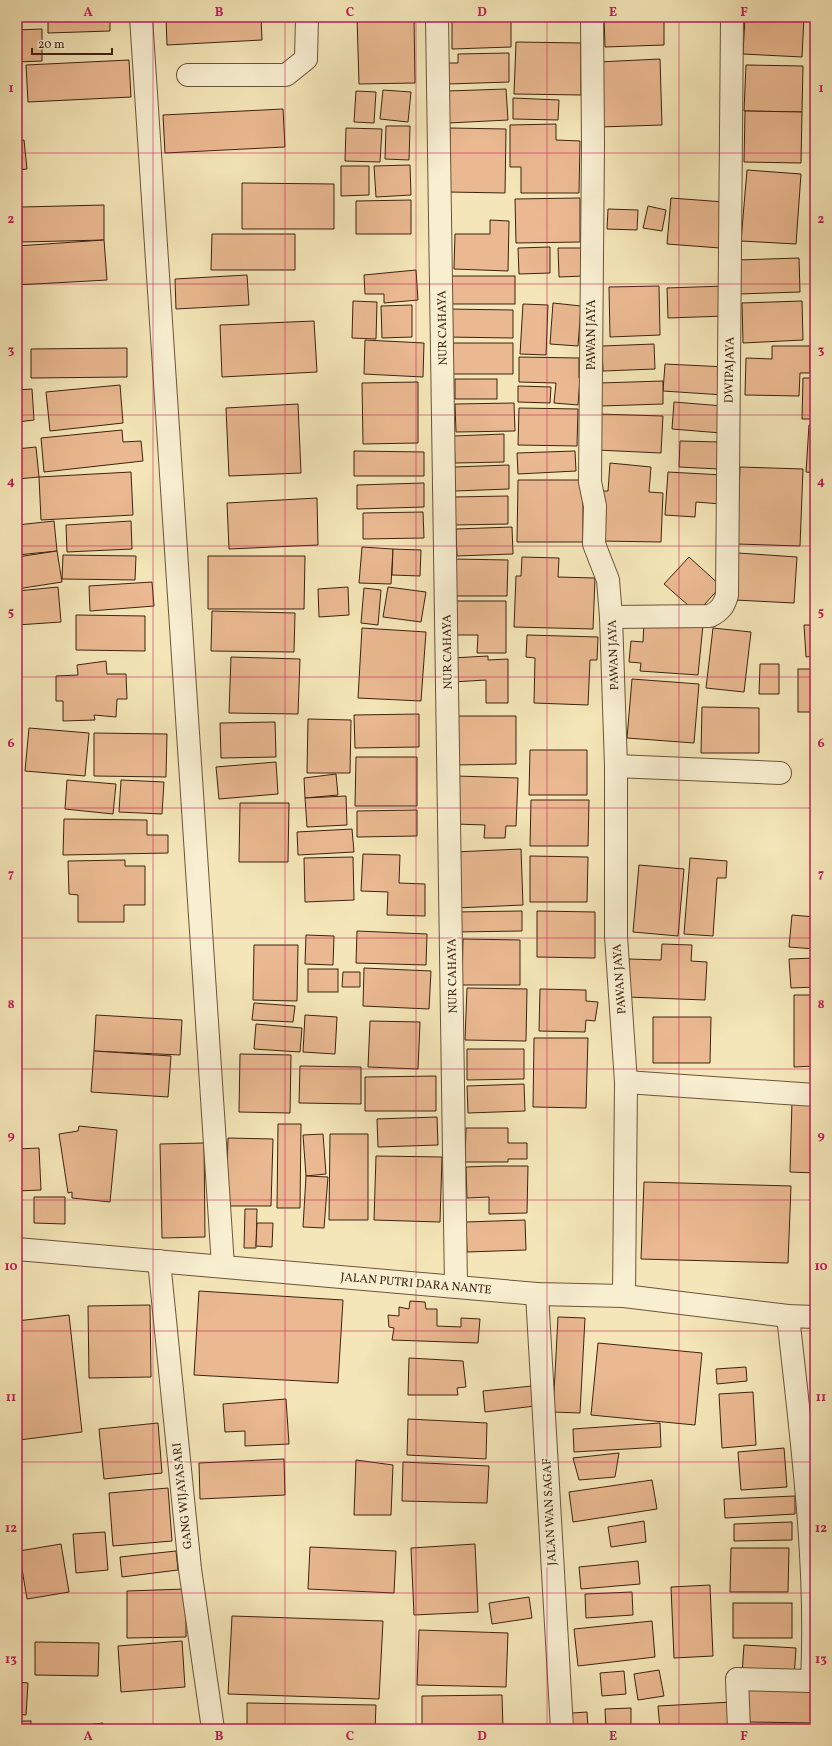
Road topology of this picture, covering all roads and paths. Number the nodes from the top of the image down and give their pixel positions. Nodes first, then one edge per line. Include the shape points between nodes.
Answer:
1 (141, 17) edge
2 (307, 17) edge
3 (437, 17) edge
4 (592, 17) edge
5 (732, 17) edge
6 (188, 76) dead end
7 (611, 617) junction
8 (616, 766) junction
9 (780, 773) dead end
10 (626, 1082) junction
11 (815, 1095) edge
12 (17, 1249) edge
13 (159, 1261) junction
14 (222, 1266) junction
15 (456, 1287) junction
16 (537, 1294) junction
17 (624, 1296) junction
18 (788, 1316) junction
19 (815, 1317) edge
20 (213, 1729) edge
21 (562, 1729) edge
22 (739, 1729) edge

1 - 14 street
2 - 6 street via 306,59 286,75
3 - 15 street, NUR CAHAYA
4 - 7 street, PAWAN JAYA via 590,482 594,506 594,544 608,580
5 - 7 street, DWIPAJAYA via 727,595 719,611 710,616
7 - 8 street, PAWAN JAYA
8 - 9 street
8 - 10 street, PAWAN JAYA via 616,936
10 - 11 street
10 - 17 street, PAWAN JAYA
12 - 13 street, JALAN PUTRI DARA NANTE
13 - 14 street, JALAN PUTRI DARA NANTE
13 - 20 street, GANG WIJAYASARI via 190,1569
14 - 15 street, JALAN PUTRI DARA NANTE
15 - 16 street, JALAN PUTRI DARA NANTE
16 - 17 street, JALAN PUTRI DARA NANTE
16 - 21 street, JALAN WAN SAGAF
17 - 18 street, JALAN PUTRI DARA NANTE
18 - 19 street, JALAN PUTRI DARA NANTE
18 - 22 street via 809,1539 814,1643 812,1681 737,1679

